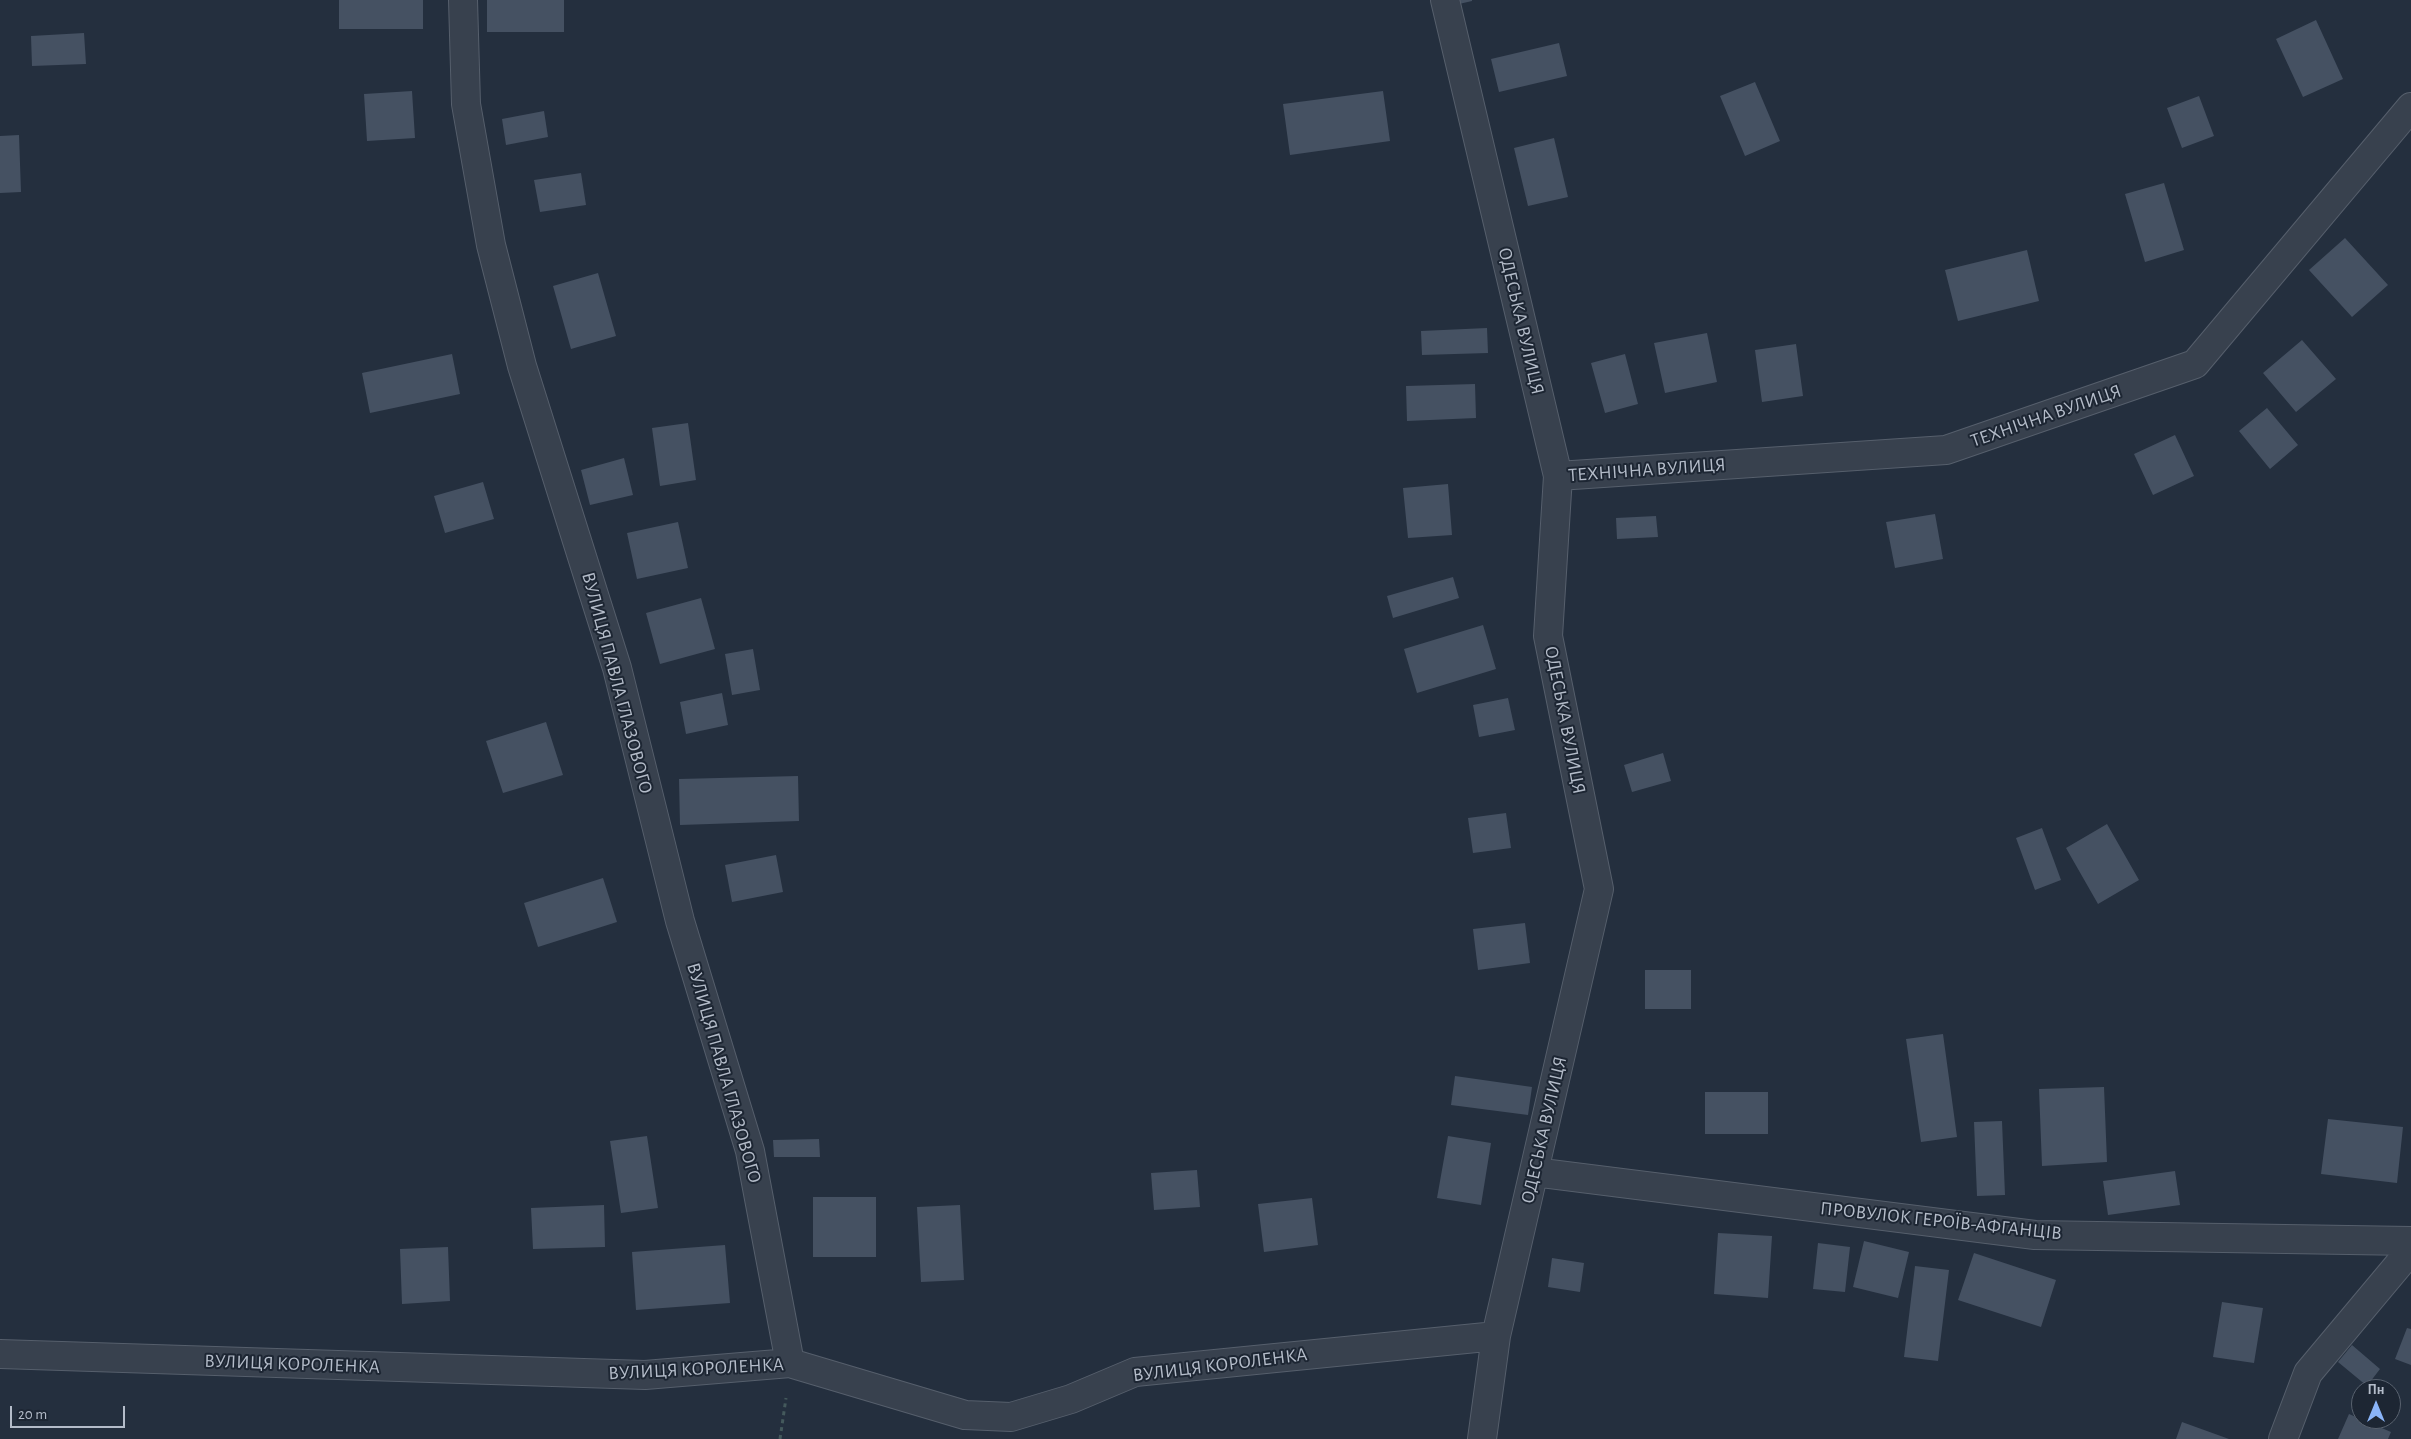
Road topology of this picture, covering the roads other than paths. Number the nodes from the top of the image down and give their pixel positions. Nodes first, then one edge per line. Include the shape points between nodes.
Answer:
1 (463, 0) edge
2 (1445, 0) edge
3 (2411, 107) edge
4 (1558, 476) junction
5 (1534, 1172) junction
6 (2411, 1241) edge
7 (2411, 1250) edge
8 (1496, 1336) junction
9 (0, 1354) edge
10 (790, 1363) junction
11 (1482, 1439) edge
12 (2283, 1439) edge

1 - 10 street, ВУЛИЦЯ ПАВЛА ГЛАЗОВОГО via 466,104 491,245 522,366 617,668 680,921 750,1151
2 - 4 street, ОДЕСЬКА ВУЛИЦЯ
3 - 4 street, ТЕХНІЧНА ВУЛИЦЯ via 2195,364 1946,450
4 - 5 street, ОДЕСЬКА ВУЛИЦЯ via 1548,636 1599,889
5 - 6 street, ПРОВУЛОК ГЕРОЇВ-АФГАНЦІВ via 2034,1235
5 - 8 street, ОДЕСЬКА ВУЛИЦЯ
7 - 12 street via 2308,1373
8 - 10 street, ВУЛИЦЯ КОРОЛЕНКА via 1135,1372 1071,1399 1011,1417 965,1416
8 - 11 street, ОДЕСЬКА ВУЛИЦЯ
9 - 10 street, ВУЛИЦЯ КОРОЛЕНКА via 645,1375

